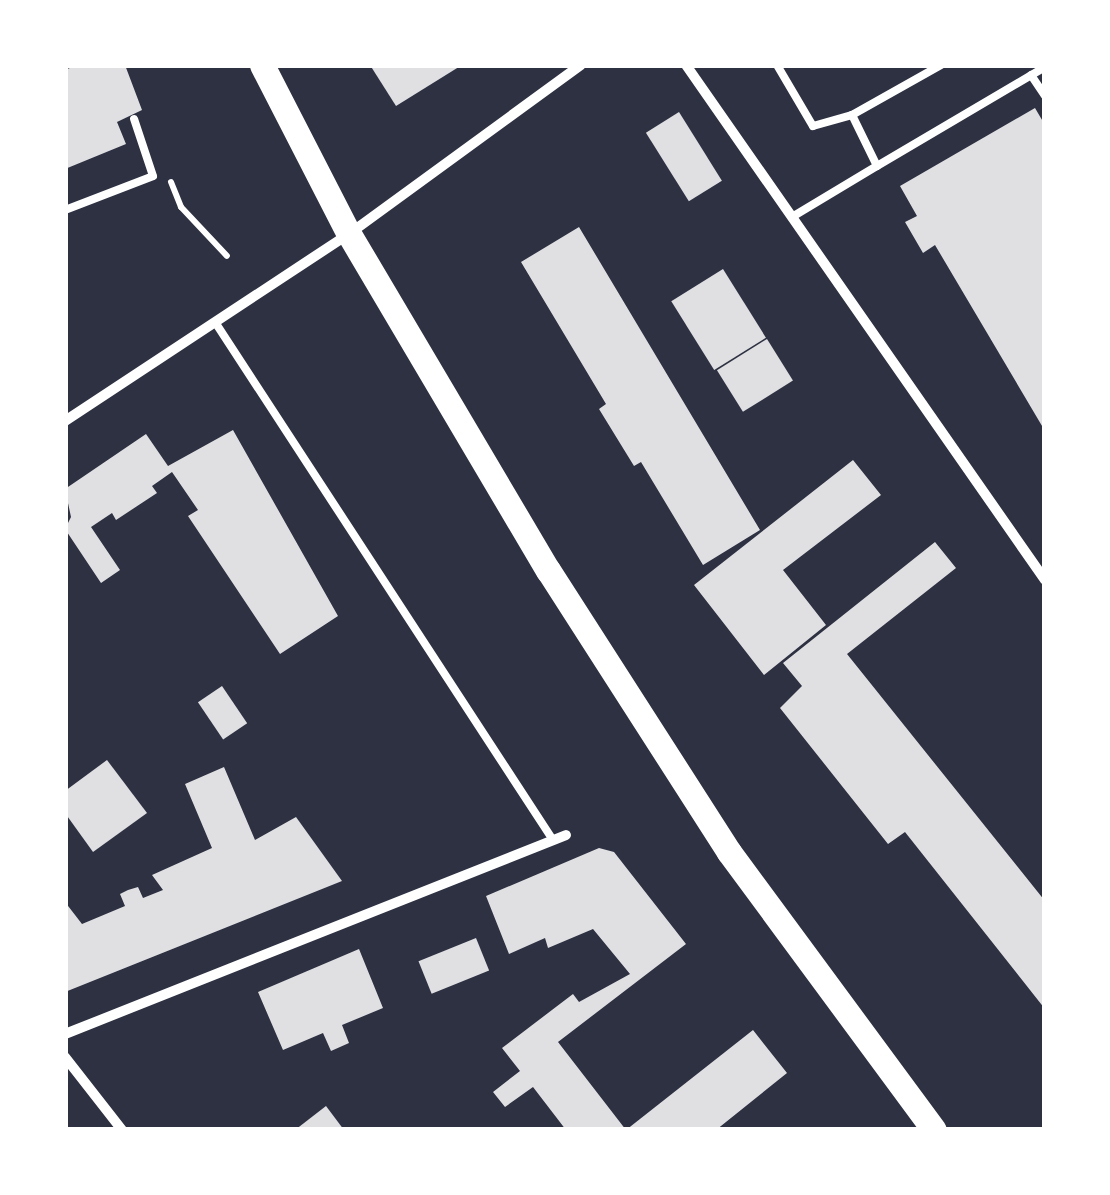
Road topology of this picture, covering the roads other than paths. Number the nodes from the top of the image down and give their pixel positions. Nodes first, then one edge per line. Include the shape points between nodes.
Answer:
1 (262, 65) edge
2 (581, 65) edge
3 (686, 65) edge
4 (790, 65) edge
5 (941, 65) edge
6 (1045, 67) edge
7 (779, 68) edge
8 (1031, 75) junction
9 (1045, 96) edge
10 (852, 115) junction
11 (134, 119) dead end
12 (877, 166) junction
13 (65, 210) edge
14 (792, 217) junction
15 (349, 234) junction
16 (215, 322) junction
17 (67, 414) edge
18 (1045, 580) edge
19 (566, 834) dead end
20 (552, 840) junction
21 (65, 1034) edge
22 (65, 1057) edge
23 (122, 1130) edge
24 (934, 1130) edge

1 - 15 main road
2 - 15 street
3 - 14 street
4 - 7 lane
5 - 10 lane
6 - 8 lane
7 - 10 lane via 813,126
8 - 9 lane
8 - 12 lane
10 - 12 lane
11 - 13 lane via 153,176
12 - 14 lane
14 - 18 street
15 - 16 street
15 - 24 main road via 548,570 728,852
16 - 17 street
16 - 20 lane
19 - 20 street
20 - 21 street
22 - 23 street

